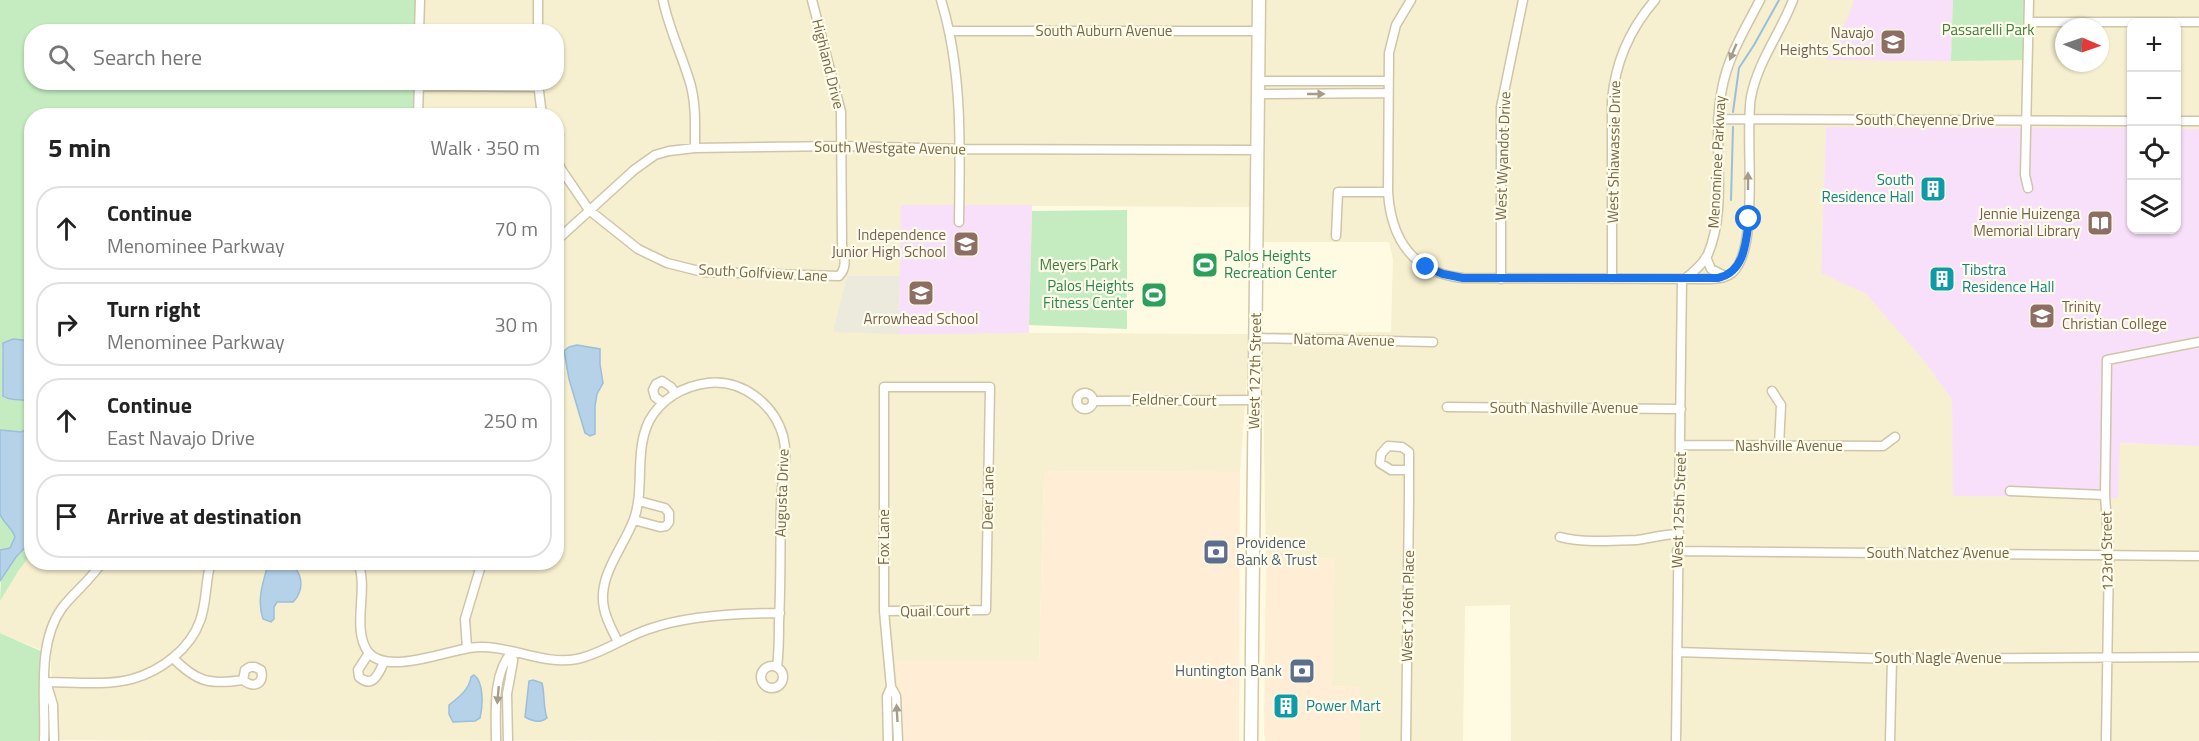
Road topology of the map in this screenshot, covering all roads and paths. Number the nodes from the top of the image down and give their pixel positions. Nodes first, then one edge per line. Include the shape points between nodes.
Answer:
1 (420, 0) edge
2 (538, 0) edge
3 (663, 0) edge
4 (812, 0) edge
5 (941, 0) edge
6 (1259, 0) edge
7 (1523, 0) edge
8 (1655, 0) edge
9 (1760, 0) edge
10 (1793, 0) edge
11 (2029, 0) edge
12 (1408, 1) edge
13 (2029, 21) junction
14 (2199, 22) edge
15 (419, 24) edge
16 (538, 24) edge
17 (949, 31) junction
18 (1258, 31) junction
19 (1388, 81) junction
20 (1258, 87) junction
21 (419, 90) edge
22 (539, 90) edge
23 (1388, 93) junction
24 (418, 108) edge
25 (541, 108) edge
26 (1718, 119) junction
27 (1748, 120) junction
28 (2027, 120) junction
29 (2127, 121) edge
30 (2181, 121) edge
31 (2199, 122) edge
32 (842, 146) junction
33 (695, 148) junction
34 (960, 149) junction
35 (1257, 150) junction
36 (564, 173) edge
37 (2028, 188) dead end
38 (1388, 192) junction
39 (589, 210) junction
40 (959, 222) dead end
41 (564, 233) edge
42 (1336, 236) dead end
43 (1706, 257) junction
44 (844, 272) joint
45 (1726, 276) junction
46 (1684, 278) junction
47 (1501, 279) junction
48 (1612, 279) junction
49 (1255, 338) junction
50 (1433, 342) dead end
51 (2199, 342) edge
52 (990, 387) joint
53 (1772, 391) dead end
54 (675, 393) junction
55 (1254, 400) junction
56 (1093, 401) dead end
57 (663, 404) junction
58 (1448, 407) dead end
59 (1681, 409) junction
60 (1895, 437) dead end
61 (1681, 445) junction
62 (1779, 446) junction
63 (1409, 470) dead end
64 (2010, 491) dead end
65 (2105, 495) junction
66 (639, 501) junction
67 (634, 520) junction
68 (1679, 534) junction
69 (1560, 537) dead end
70 (1677, 550) junction
71 (2109, 554) junction
72 (2199, 556) edge
73 (96, 570) edge
74 (209, 570) edge
75 (360, 570) edge
76 (480, 570) edge
77 (986, 610) joint
78 (884, 612) junction
79 (780, 613) junction
80 (618, 642) junction
81 (467, 648) junction
82 (512, 652) junction
83 (1677, 652) junction
84 (369, 653) junction
85 (2108, 657) junction
86 (2199, 657) edge
87 (173, 658) junction
88 (1892, 659) junction
89 (384, 662) junction
90 (777, 667) dead end
91 (243, 680) dead end
92 (45, 682) junction
93 (891, 687) junction
94 (44, 741) edge
95 (54, 741) edge
96 (496, 741) edge
97 (508, 741) edge
98 (888, 741) edge
99 (898, 741) edge
100 (1251, 741) edge
101 (1406, 741) edge
102 (1676, 741) edge
103 (1890, 741) edge
104 (2106, 741) edge

1 - 15 street
2 - 16 street
3 - 33 street via 691,86
4 - 32 street, Highland Drive via 841,112
5 - 17 street
6 - 18 main road, West 127th Street
7 - 47 street, West Wyandot Drive via 1502,107
8 - 48 street, West Shiawassie Drive via 1622,51 1614,81
9 -> 26 street, Menominee Parkway via 1729,62
10 - 27 street, Menominee Parkway via 1755,78
11 - 13 street
12 - 19 street via 1393,35
13 - 14 street
13 - 28 street
17 - 18 street, South Auburn Avenue
17 - 34 street via 959,100
18 - 20 main road, West 127th Street
19 - 20 street
19 - 23 street
20 -> 23 street
20 - 35 main road, West 127th Street
21 - 24 street
22 - 25 street
23 - 38 street
26 - 27 street, South Cheyenne Drive
26 - 43 street, Menominee Parkway via 1717,223
27 - 28 street, South Cheyenne Drive
45 -> 27 street, Menominee Parkway via 1733,272 1746,246
28 - 29 street, South Cheyenne Drive
28 - 37 street
30 - 31 street
32 - 33 street, South Westgate Avenue
32 - 34 street, South Westgate Avenue
32 - 44 street, Highland Drive
33 - 39 street, South Westgate Avenue via 655,155
34 - 35 street, South Westgate Avenue
34 - 40 street
35 - 49 main road, West 127th Street
36 - 39 street, South Golfview Lane
38 - 42 street via 1338,192
38 - 47 street via 1394,229 1420,264 1454,277
39 - 41 street, South Westgate Avenue
39 - 44 street, South Golfview Lane via 638,249 667,263 703,272 839,276
43 - 45 street via 1711,269
43 - 46 street, Menominee Parkway
45 - 46 street
46 - 48 street
46 - 59 street, West 125th Street
47 - 48 street
49 - 50 street, Natoma Avenue
49 - 55 main road, West 127th Street
51 - 65 street, 123rd Street via 2108,360
52 - 77 street, Deer Lane
52 - 78 street, Fox Lane via 884,387
53 - 62 street via 1781,405
54 - 57 street, Augusta Drive
54 - 57 street via 667,383 656,384 655,397
54 - 79 street, Augusta Drive via 709,383 735,386 764,404 779,424 786,457 781,502
55 - 56 street, Feldner Court
55 - 100 main road, West 127th Street
57 - 66 street, Augusta Drive via 644,433
58 - 59 street, South Nashville Avenue
59 - 61 street, West 125th Street
60 - 62 street, Nashville Avenue via 1883,446
61 - 62 street, Nashville Avenue
61 - 68 street, West 125th Street
63 - 101 street, West 126th Place
64 - 65 street
65 - 71 street, 123rd Street
66 - 67 street, Augusta Drive
66 - 67 street via 665,508 669,522 660,527
67 - 80 street, Augusta Drive via 603,593 603,606
68 - 69 street via 1637,540
68 - 70 street, West 125th Street
70 - 71 street, South Natchez Avenue
70 - 83 street, West 125th Street
71 - 72 street, South Natchez Avenue
71 - 85 street, 123rd Street
73 - 92 street via 62,609 51,631
74 - 87 street via 199,624
75 - 84 street via 363,583 360,630
76 - 81 street via 465,620
77 - 78 street, Quail Court
78 - 93 street, Fox Lane
79 - 80 street via 720,615 652,627
79 - 90 street, Augusta Drive
80 - 82 street via 568,660
81 - 82 street
81 - 89 street
82 -> 96 street via 504,660 500,677
82 - 97 street via 507,693
83 - 88 street, South Nagle Avenue
83 - 102 street, West 125th Street
84 - 89 street
84 - 89 street via 358,670 364,681 371,682 377,677
85 - 86 street, South Nagle Avenue
85 - 88 street, South Nagle Avenue
85 - 104 street, 123rd Street
87 - 91 street via 193,677 204,681
87 - 92 street via 132,679
88 - 103 street
92 - 94 street
92 - 95 street via 53,705
93 - 98 street, Fox Lane via 887,696
99 -> 93 street, Fox Lane via 896,696

